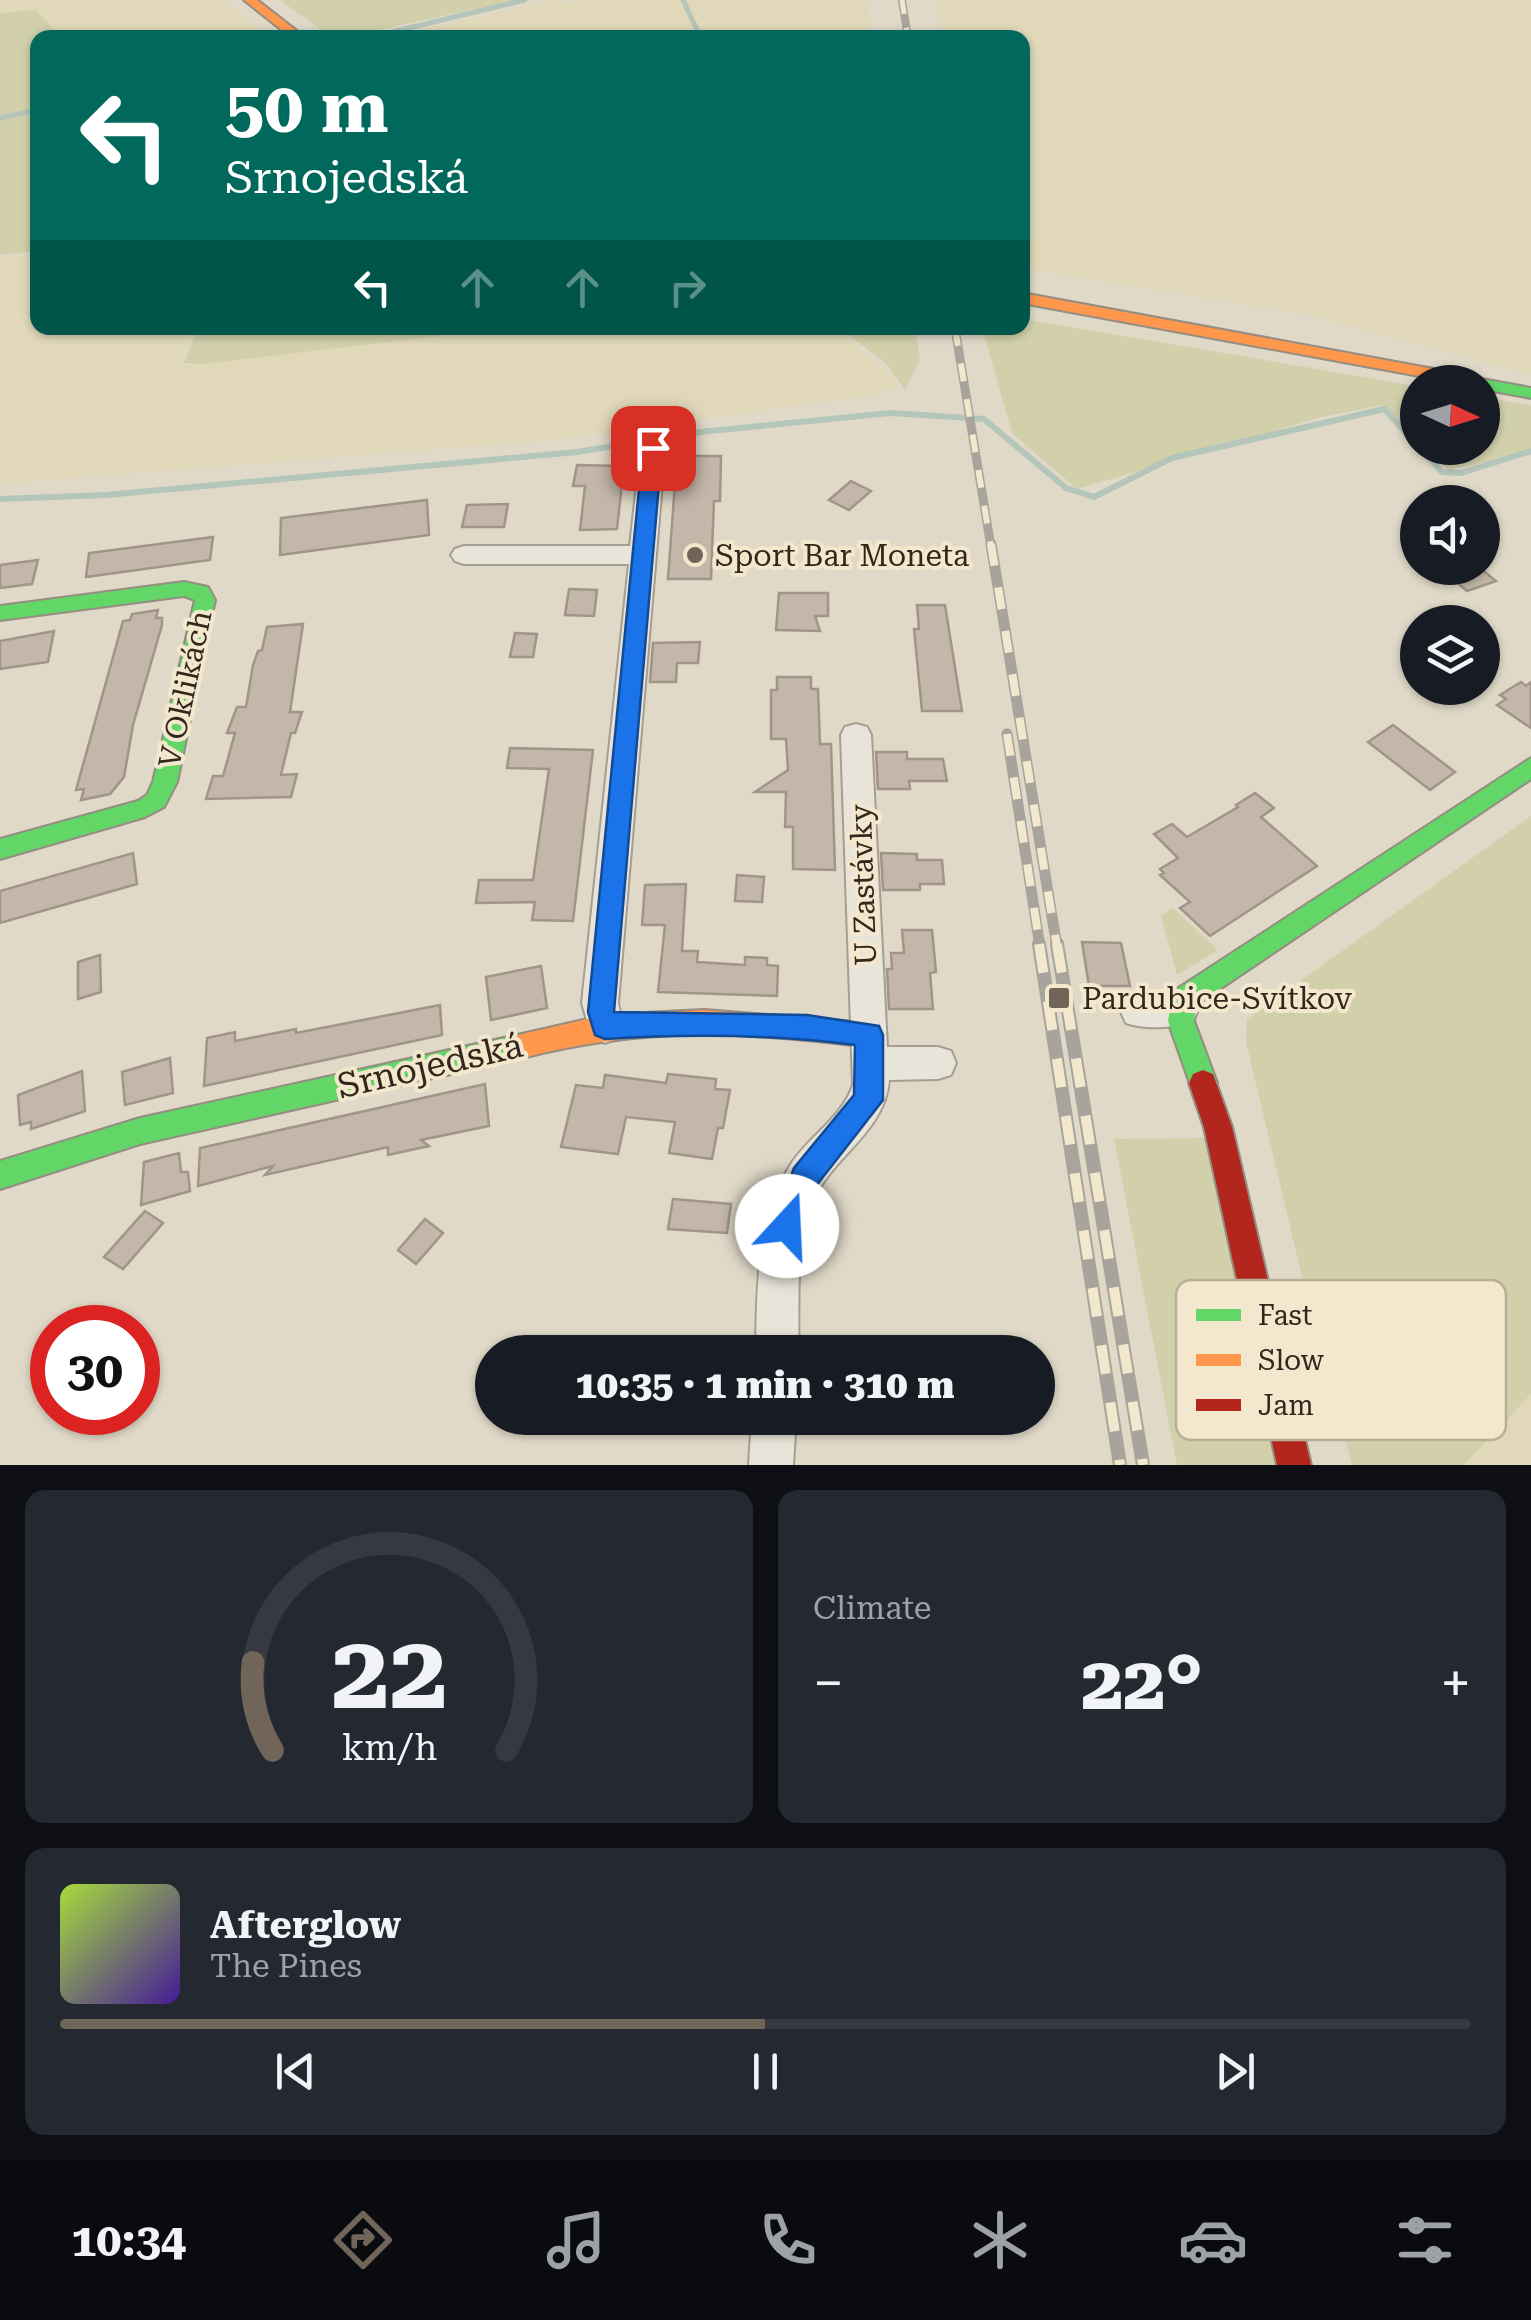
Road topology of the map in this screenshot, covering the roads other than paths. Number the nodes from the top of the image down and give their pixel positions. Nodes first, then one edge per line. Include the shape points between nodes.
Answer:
1 (250, 0) edge
2 (289, 30) edge
3 (1030, 299) edge
4 (1400, 368) edge
5 (1500, 387) edge
6 (1531, 392) edge
7 (653, 448) dead end
8 (644, 554) junction
9 (464, 555) dead end
10 (0, 613) edge
11 (856, 736) dead end
12 (1531, 767) edge
13 (0, 849) edge
14 (1180, 1010) junction
15 (1139, 1012) dead end
16 (605, 1027) junction
17 (870, 1050) junction
18 (938, 1063) dead end
19 (0, 1175) edge
20 (1253, 1280) edge
21 (779, 1335) edge
22 (773, 1435) edge
23 (1288, 1440) edge
24 (771, 1465) edge
25 (1294, 1465) edge

1 - 2 street
3 - 4 street
5 - 6 street
7 - 8 street
8 - 9 street
8 - 16 street via 600,1004
10 - 13 street, V Oklikách via 184,589 201,592 205,605 156,801
11 - 17 street, U Zastávky
12 - 14 street via 1192,991
14 - 15 street
14 - 20 street via 1218,1126
16 - 17 street, Srnojedská via 807,1027
16 - 19 street, Srnojedská via 140,1131
17 - 18 street
17 - 21 street, U Zastávky via 868,1100 804,1178 794,1201 782,1260
22 - 24 street
23 - 25 street

